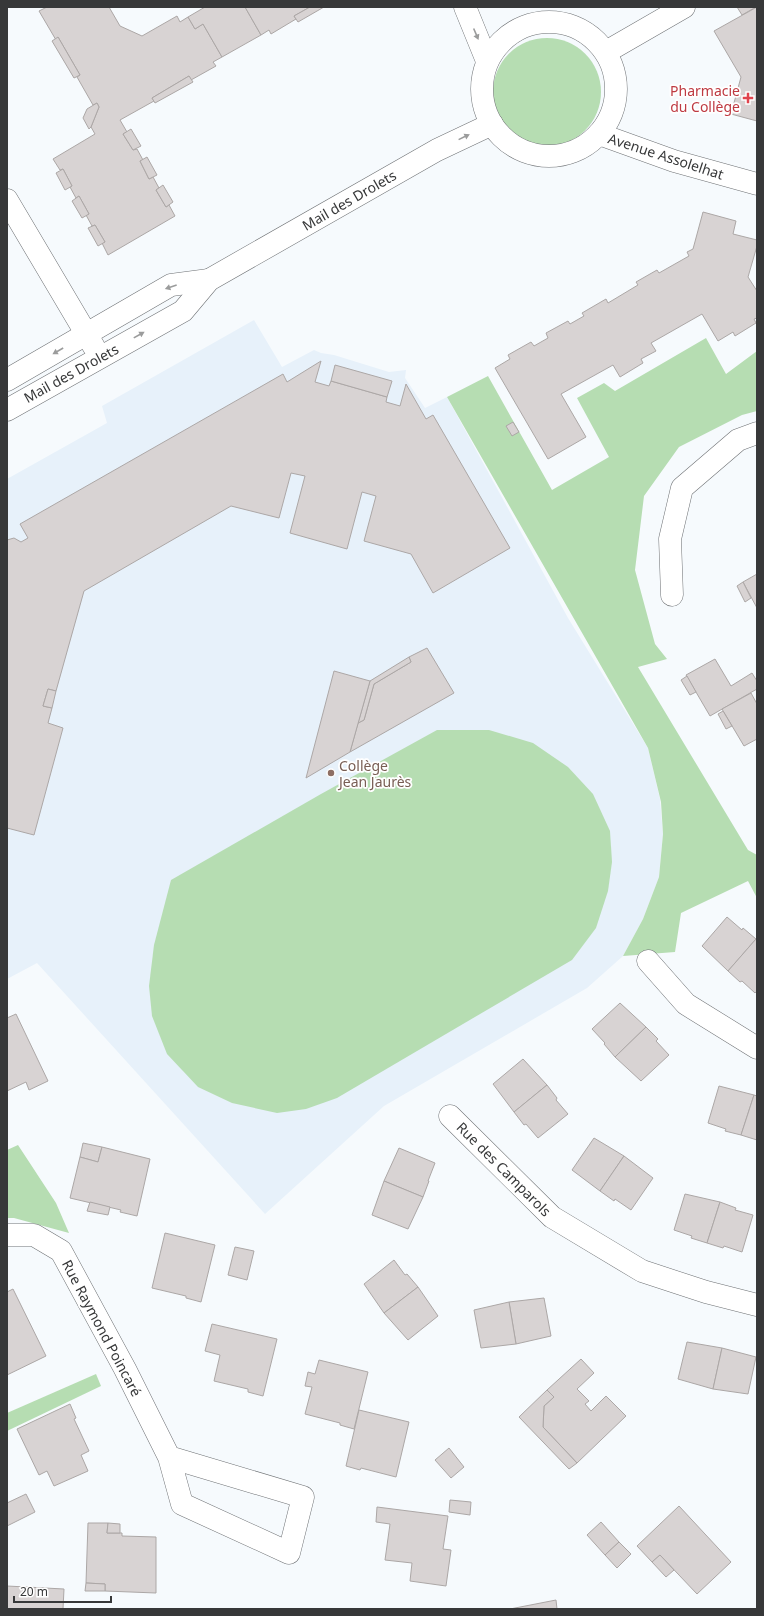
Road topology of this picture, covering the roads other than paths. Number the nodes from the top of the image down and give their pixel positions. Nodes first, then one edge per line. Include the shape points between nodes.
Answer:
1 (465, 7) edge
2 (684, 7) edge
3 (534, 14) edge
4 (606, 52) junction
5 (487, 61) junction
6 (492, 124) junction
7 (599, 134) junction
8 (757, 184) edge
9 (7, 200) edge
10 (209, 280) junction
11 (86, 335) junction
12 (100, 356) junction
13 (7, 380) edge
14 (7, 410) edge
15 (757, 433) edge
16 (672, 595) dead end
17 (648, 961) dead end
18 (757, 1048) edge
19 (450, 1116) dead end
20 (7, 1235) edge
21 (757, 1305) edge
22 (170, 1457) junction

1 -> 5 street
2 - 4 street
3 - 4 street via 570,24 589,34
3 - 5 street via 508,34
4 - 7 street via 616,84 616,97 609,119
5 - 6 street via 481,83 484,110
6 - 7 street via 506,141 526,152 548,156 580,148
10 -> 6 street, Mail des Drolets via 437,150
7 - 8 street, Avenue Assolelhat via 674,162
9 - 11 street
10 -> 11 street, Mail des Drolets via 171,285
12 -> 10 street, Mail des Drolets via 183,311
11 - 12 street
11 -> 13 street, Mail des Drolets
12 - 14 street, Mail des Drolets
15 - 16 street via 738,440 682,488 670,539
17 - 18 street via 686,1004
19 - 21 street, Rue des Camparols via 552,1217 642,1271
20 - 22 street, Rue Raymond Poincaré via 34,1235 61,1251
22 - 22 street, Rue Raymond Poincaré via 182,1504 289,1553 304,1497

